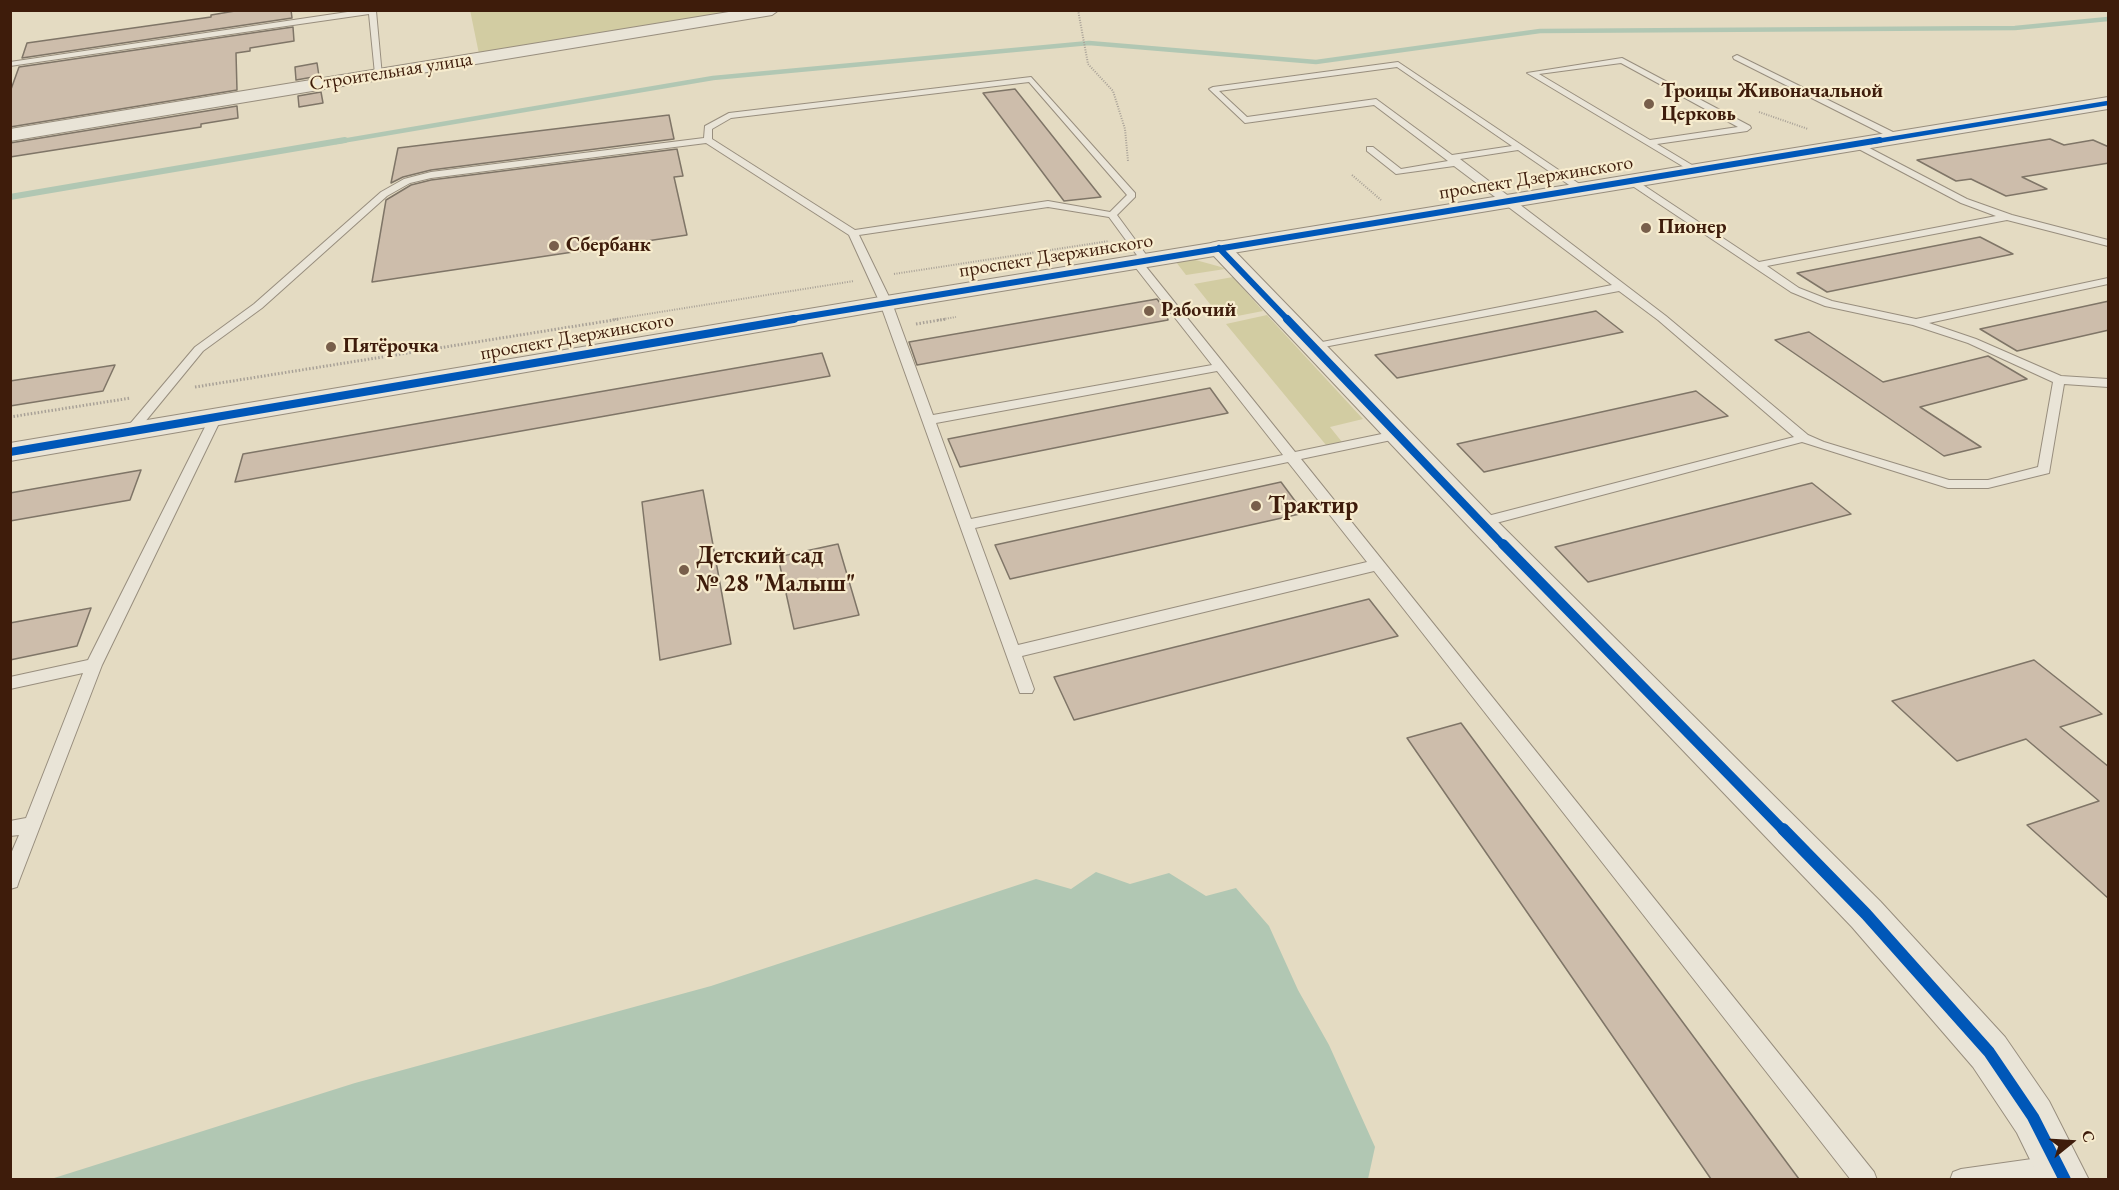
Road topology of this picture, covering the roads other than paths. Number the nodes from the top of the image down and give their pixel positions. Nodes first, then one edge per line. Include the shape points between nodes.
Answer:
1 (772, 10) edge
2 (1737, 57) dead end
3 (10, 64) edge
4 (379, 74) junction
5 (2109, 103) edge
6 (10, 135) edge
7 (1896, 137) junction
8 (708, 140) junction
9 (1649, 143) junction
10 (1856, 144) junction
11 (1520, 147) junction
12 (1370, 149) dead end
13 (1455, 160) junction
14 (1694, 170) junction
15 (1631, 181) junction
16 (1581, 189) junction
17 (1509, 200) junction
18 (1112, 215) junction
19 (2008, 217) junction
20 (853, 233) junction
21 (2109, 243) edge
22 (1219, 248) junction
23 (1140, 261) junction
24 (1758, 265) junction
25 (2109, 281) edge
26 (1621, 287) junction
27 (886, 303) junction
28 (1916, 322) junction
29 (1312, 348) junction
30 (1220, 367) junction
31 (2059, 380) junction
32 (2109, 383) edge
33 (216, 417) junction
34 (929, 420) junction
35 (130, 431) junction
36 (1396, 435) junction
37 (1803, 438) junction
38 (10, 452) edge
39 (1291, 457) junction
40 (1481, 522) junction
41 (966, 525) junction
42 (1377, 565) junction
43 (1012, 652) junction
44 (94, 665) junction
45 (10, 683) edge
46 (1026, 689) dead end
47 (32, 824) junction
48 (10, 829) edge
49 (11, 879) edge
50 (2062, 1173) edge
51 (1866, 1179) edge
52 (1961, 1179) edge

1 - 4 street, Строительная улица
2 - 7 lane
3 - 4 lane via 372,11
4 - 6 street, Строительная улица
5 - 7 street, проспект Дзержинского
7 - 10 street, проспект Дзержинского
8 - 18 lane via 708,128 729,116 1031,79 1131,195
8 - 20 lane
8 - 35 lane via 407,181 384,194 258,306 199,349
9 - 9 lane via 1747,128 1622,60 1531,73
9 - 14 lane
10 - 14 street, проспект Дзержинского
10 - 19 lane via 1964,201
11 - 13 lane
11 - 13 lane via 1398,64 1213,89 1245,120 1376,102
11 - 16 lane
12 - 13 lane via 1399,172
13 - 17 lane
14 - 15 street, проспект Дзержинского
15 - 16 street, проспект Дзержинского
15 - 24 lane
16 - 17 street, проспект Дзержинского
17 - 22 street, проспект Дзержинского
17 - 26 lane
18 - 20 lane via 1048,204
18 - 23 lane
19 - 21 lane
19 - 24 lane
20 - 27 lane
22 - 23 street, проспект Дзержинского
22 - 29 street
23 - 27 street, проспект Дзержинского
23 - 30 lane
24 - 28 lane via 1795,290 1829,304
25 - 28 lane
26 - 29 lane
26 - 37 lane
27 - 33 street, проспект Дзержинского
27 - 34 lane
28 - 31 lane via 1972,341
29 - 36 street
30 - 34 lane
30 - 39 lane
31 - 32 lane
31 - 37 lane via 2044,470 1988,484 1948,484
33 - 35 street, проспект Дзержинского
33 - 44 lane
34 - 41 lane
35 - 38 street, проспект Дзержинского
36 - 39 lane
36 - 40 street
37 - 40 lane
39 - 41 lane
39 - 42 lane
40 - 50 street via 1866,914 1989,1052 2033,1117
41 - 43 lane
42 - 43 lane
42 - 51 lane
43 - 46 lane
44 - 45 lane
44 - 47 lane
47 - 48 lane
47 - 49 lane
50 - 52 lane

